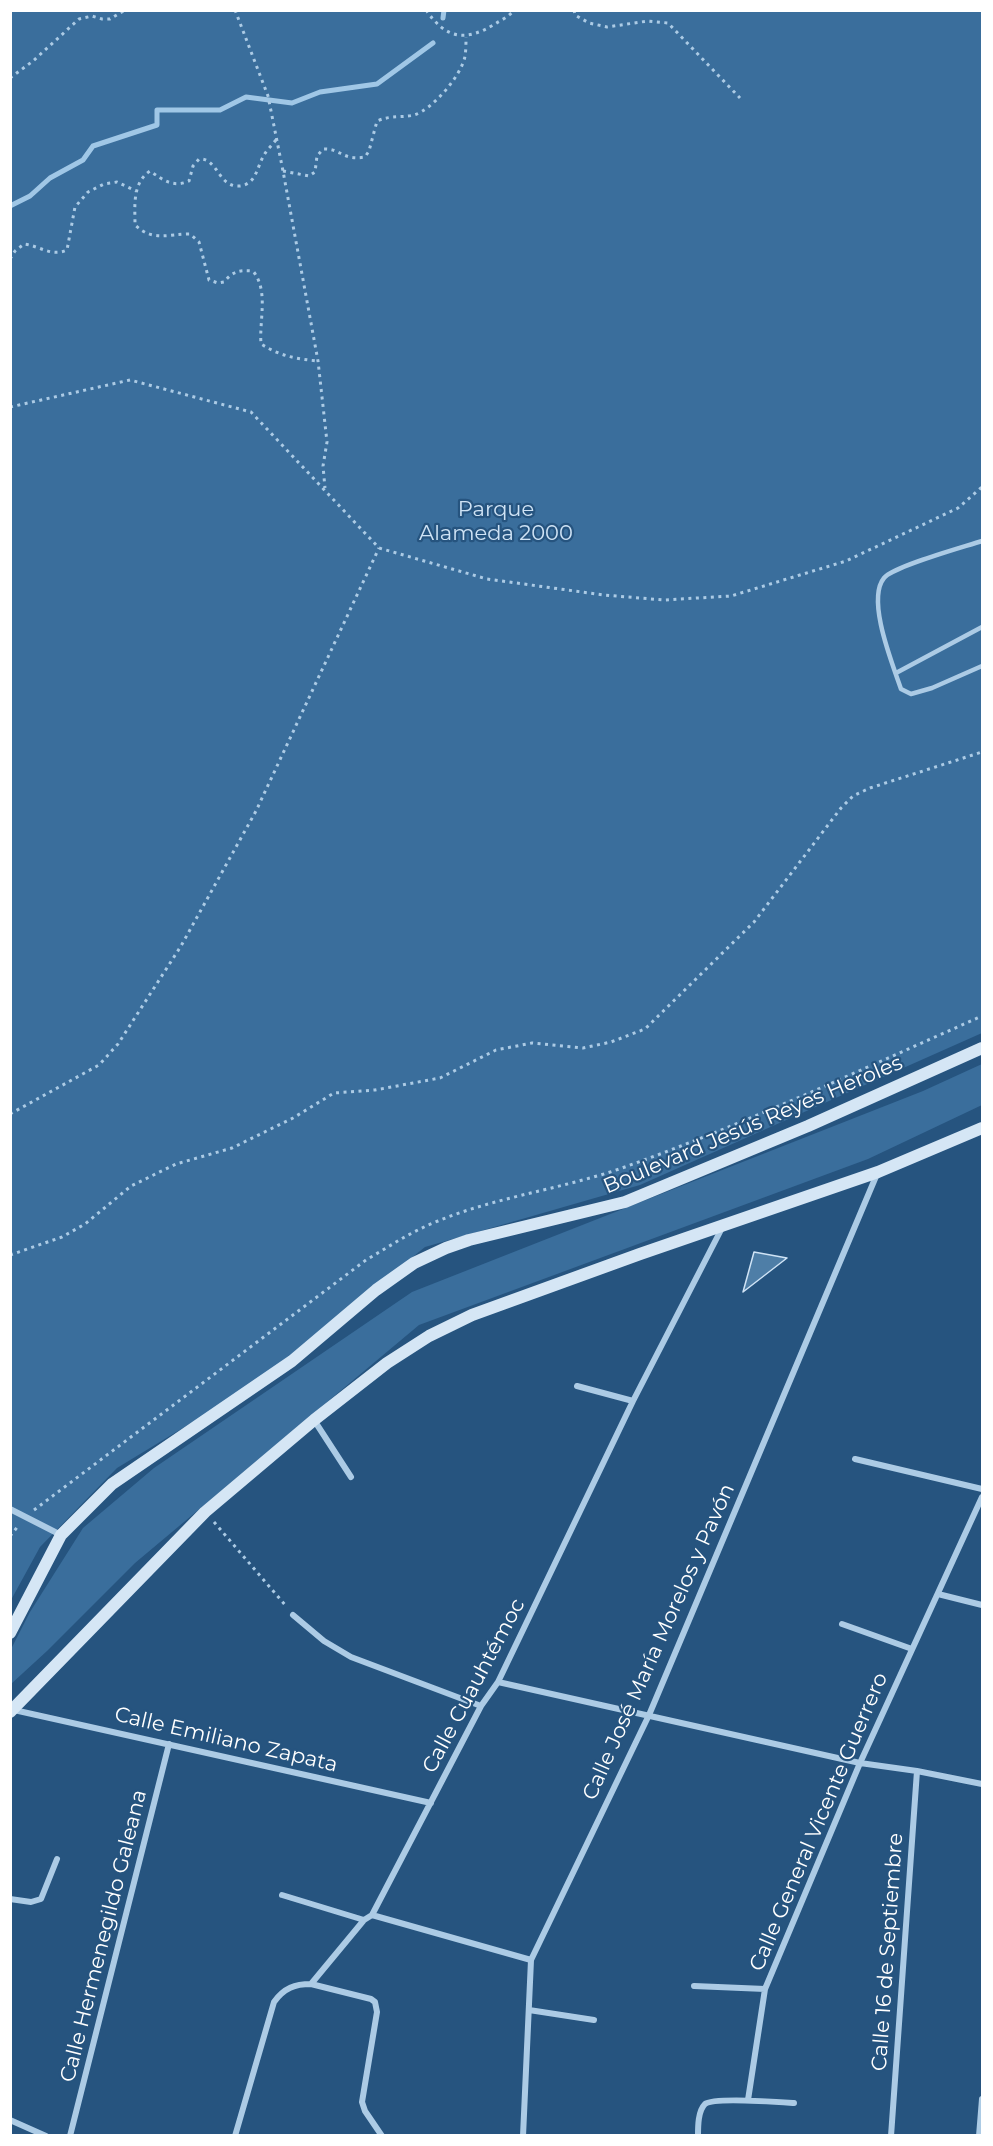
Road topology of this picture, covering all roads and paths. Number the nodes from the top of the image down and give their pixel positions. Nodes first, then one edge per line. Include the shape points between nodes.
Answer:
1 (125, 10) edge
2 (139, 10) edge
3 (154, 10) edge
4 (235, 10) edge
5 (426, 10) edge
6 (514, 10) edge
7 (574, 10) edge
8 (466, 37) junction
9 (10, 78) edge
10 (740, 98) dead end
11 (276, 140) junction
12 (283, 171) junction
13 (136, 190) junction
14 (10, 259) edge
15 (318, 361) junction
16 (10, 407) edge
17 (982, 487) edge
18 (325, 490) junction
19 (982, 541) edge
20 (380, 548) junction
21 (982, 627) edge
22 (982, 666) edge
23 (896, 673) junction
24 (982, 752) edge
25 (982, 1016) edge
26 (982, 1048) edge
27 (10, 1114) edge
28 (982, 1128) edge
29 (878, 1172) junction
30 (724, 1224) junction
31 (10, 1255) edge
32 (577, 1386) dead end
33 (633, 1401) junction
34 (314, 1420) junction
35 (855, 1458) dead end
36 (351, 1477) dead end
37 (982, 1489) edge
38 (982, 1497) edge
39 (10, 1509) edge
40 (206, 1512) junction
41 (27, 1516) junction
42 (61, 1535) junction
43 (10, 1536) edge
44 (938, 1594) junction
45 (982, 1605) edge
46 (292, 1615) joint
47 (842, 1624) dead end
48 (10, 1633) edge
49 (912, 1649) junction
50 (498, 1682) junction
51 (481, 1706) junction
52 (12, 1711) edge
53 (649, 1715) junction
54 (169, 1744) junction
55 (860, 1762) junction
56 (917, 1771) junction
57 (982, 1784) edge
58 (431, 1803) junction
59 (57, 1859) dead end
60 (282, 1895) dead end
61 (10, 1899) edge
62 (372, 1915) junction
63 (364, 1920) junction
64 (531, 1960) junction
65 (311, 1984) junction
66 (694, 1986) dead end
67 (765, 1989) junction
68 (529, 2010) junction
69 (594, 2020) dead end
70 (982, 2099) edge
71 (748, 2100) junction
72 (794, 2103) dead end
73 (10, 2120) edge
74 (42, 2135) edge
75 (46, 2136) edge
76 (70, 2136) edge
77 (235, 2136) edge
78 (382, 2136) edge
79 (523, 2136) edge
80 (698, 2136) edge
81 (891, 2136) edge
82 (979, 2136) edge

1 - 9 path via 110,19 79,19
2 - 3 path
4 - 11 path via 268,96
5 - 8 path via 448,33
6 - 8 path
7 - 10 path via 575,15 589,23 607,27 648,21 668,23
8 - 12 path via 465,57 456,78 414,115 388,116 376,121 365,157 355,159 332,148 323,149 315,172 309,176
11 - 12 path
11 - 13 path via 263,155 254,178 244,186 226,183 205,158 193,166 189,182 171,184 150,171
12 - 15 path
13 - 14 path via 117,182 88,192 75,207 67,250 60,254 24,244
13 - 15 path via 135,225 145,234 155,236 190,234 199,242 209,280 224,282 231,273 253,271 260,280 262,293 261,344 292,359
15 - 18 path via 327,442
16 - 18 path via 130,380 251,412
17 - 20 path via 958,508 846,561 731,596 664,600 487,579
18 - 20 path
19 - 23 lane via 896,570 883,579 878,610
20 - 27 path via 256,811 181,946 118,1044 99,1065
21 - 23 lane
22 - 23 lane via 911,694 901,688
24 - 31 path via 853,796 754,922 645,1029 583,1048 532,1043 496,1050 440,1078 334,1093 232,1148 176,1164 131,1186 86,1224
25 - 41 path via 696,1141 590,1179 451,1216 410,1233 366,1260
26 - 42 main road, Boulevard Jesús Reyes Heroles via 625,1202 469,1240 429,1255 376,1290 274,1374 112,1484
28 - 29 main road
29 - 30 main road
29 - 53 street, Calle José María Morelos y Pavón
30 - 33 street, Calle Cuauhtémoc
30 - 34 main road via 472,1315 387,1363
32 - 33 street
33 - 50 street, Calle Cuauhtémoc
34 - 36 street
34 - 40 main road
35 - 37 street
38 - 44 street, Calle General Vicente Guerrero
39 - 41 street
40 - 46 path
40 - 52 main road
41 - 42 street
41 - 43 path
42 - 48 main road, Boulevard Jesús Reyes Heroles
44 - 45 street
44 - 49 street, Calle General Vicente Guerrero
46 - 51 street via 344,1653
47 - 49 street
49 - 55 street, Calle General Vicente Guerrero
50 - 51 street, Calle Cuauhtémoc
50 - 53 street
51 - 58 street, Calle Cuauhtémoc
52 - 54 street, Calle Emiliano Zapata
53 - 55 street
53 - 64 street, Calle José María Morelos y Pavón
54 - 58 street, Calle Emiliano Zapata
54 - 76 street, Calle Hermenegildo Galeana
55 - 56 street
55 - 67 street, Calle General Vicente Guerrero
56 - 57 street
56 - 81 street, Calle 16 de Septiembre
58 - 62 street, Calle Cuauhtémoc
59 - 61 street via 41,1899
60 - 63 street
62 - 63 street
62 - 64 street
63 - 65 street
64 - 68 street, Calle José María Morelos y Pavón
65 - 77 street via 293,1986 274,2002
65 - 78 street via 375,2002 377,2012 362,2102
66 - 67 street
67 - 71 street, Calle General Vicente Guerrero
68 - 69 street
68 - 79 street, Calle José María Morelos y Pavón
70 - 82 street
71 - 72 street
71 - 80 street via 706,2104
73 - 74 street
74 - 75 street

